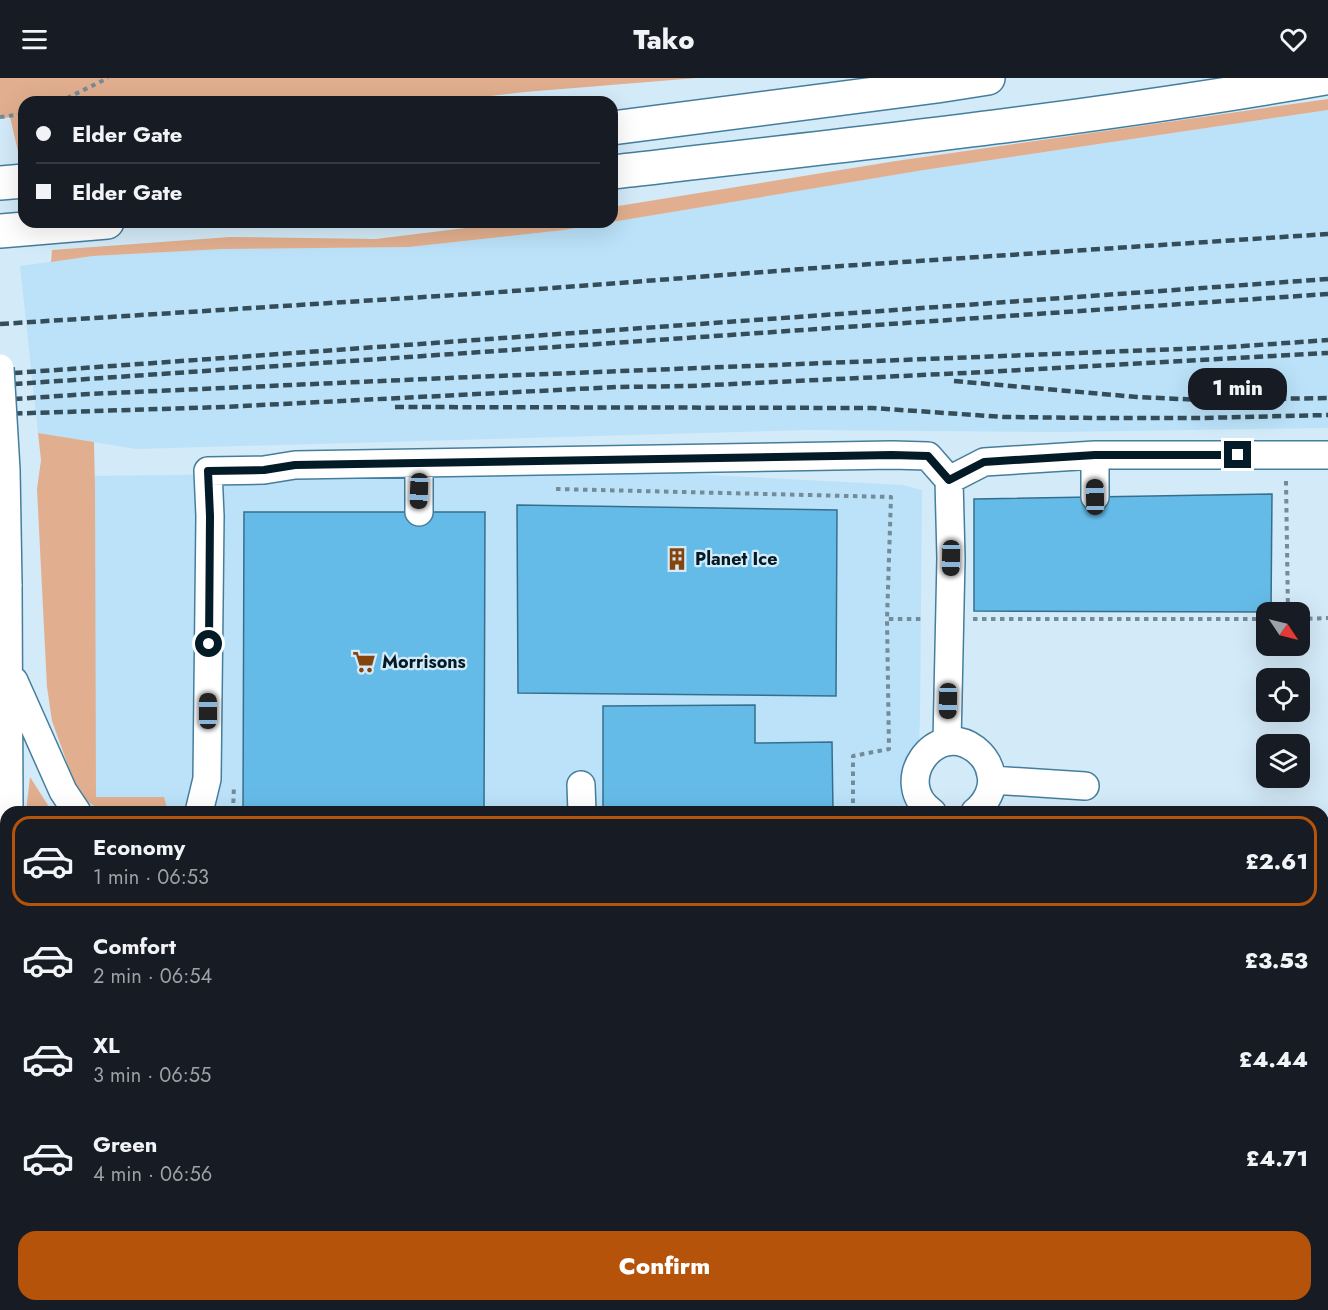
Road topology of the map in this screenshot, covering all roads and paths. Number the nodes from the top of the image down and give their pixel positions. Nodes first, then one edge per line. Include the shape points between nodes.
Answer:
1 (108, 78) edge
2 (988, 78) edge
3 (1325, 78) edge
4 (71, 96) edge
5 (18, 115) edge
6 (0, 117) edge
7 (618, 127) edge
8 (618, 171) edge
9 (18, 182) edge
10 (0, 183) edge
11 (36, 228) edge
12 (0, 231) edge
13 (0, 368) edge
14 (1095, 455) junction
15 (1286, 455) junction
16 (1328, 455) edge
17 (419, 463) junction
18 (949, 480) junction
19 (554, 489) dead end
20 (1095, 497) dead end
21 (419, 512) dead end
22 (1288, 602) edge
23 (1328, 618) edge
24 (887, 619) junction
25 (950, 619) junction
26 (1256, 619) edge
27 (1310, 619) edge
28 (10, 671) junction
29 (947, 742) junction
30 (234, 777) dead end
31 (992, 780) junction
32 (1084, 786) dead end
33 (9, 806) edge
34 (73, 806) edge
35 (200, 806) edge
36 (233, 806) edge
37 (853, 806) edge
38 (925, 806) edge
39 (981, 806) edge

1 - 4 path
2 - 7 highway
3 - 8 highway via 936,135
5 - 6 path
9 - 10 highway
11 - 12 highway
13 - 28 street, bridge
14 - 15 street
14 - 18 street via 984,462
14 - 20 street
15 - 16 street
15 - 22 path
17 - 18 street via 928,456
17 - 21 street
17 - 35 street via 208,471 207,778
18 - 25 street
19 - 24 path via 891,497
23 - 27 path
24 - 25 path
24 - 37 path via 889,749 853,756
25 - 26 path
25 - 29 street
28 - 33 street
28 - 34 street
29 - 31 street via 969,745 983,755
29 - 38 street via 934,746 917,768 915,783
30 - 36 path
31 - 32 street
31 - 39 street via 990,794

